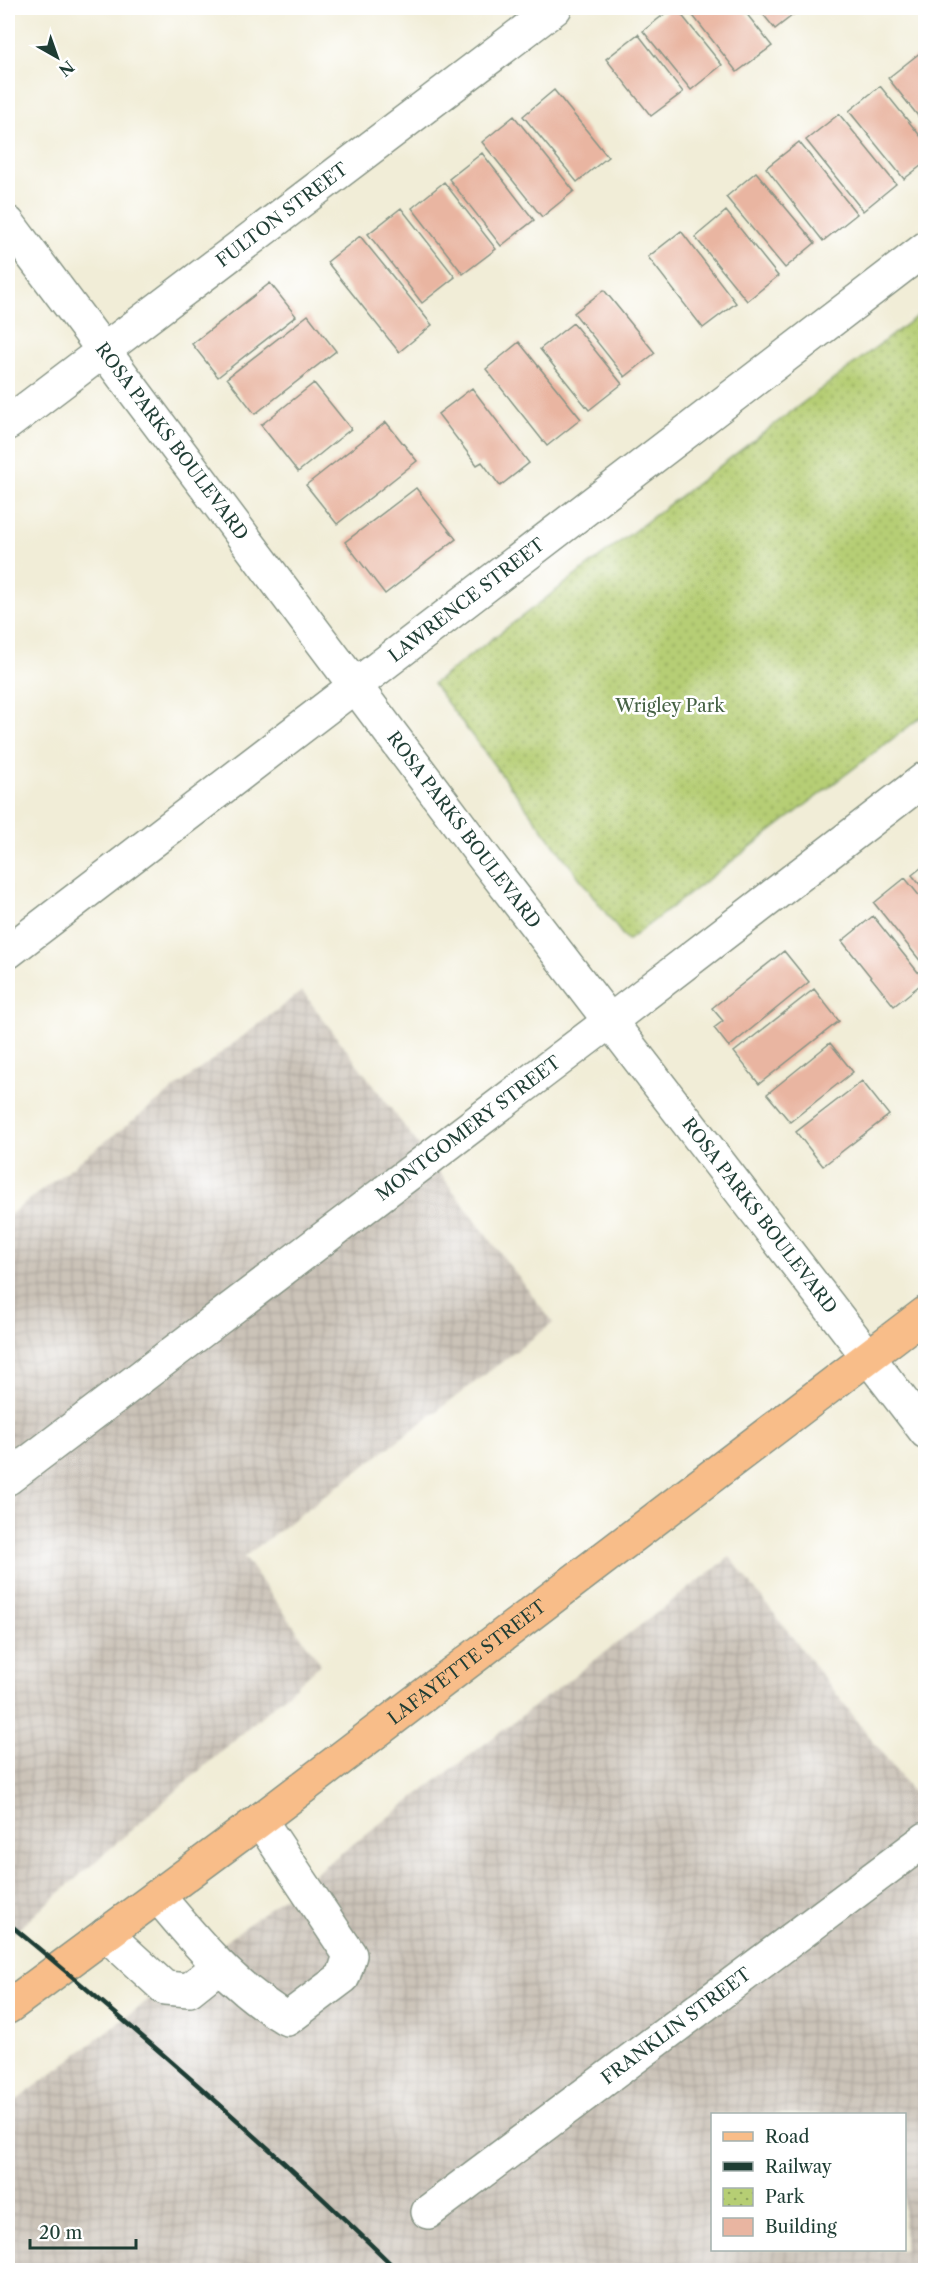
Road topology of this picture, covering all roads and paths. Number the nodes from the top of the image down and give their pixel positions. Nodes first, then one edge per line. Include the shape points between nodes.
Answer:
1 (555, 8) edge
2 (8, 223) edge
3 (926, 248) edge
4 (104, 350) junction
5 (8, 423) edge
6 (355, 685) junction
7 (926, 778) edge
8 (8, 952) edge
9 (610, 1021) junction
10 (926, 1313) edge
11 (868, 1357) junction
12 (926, 1432) edge
13 (8, 1478) edge
14 (260, 1820) junction
15 (926, 1839) edge
16 (158, 1896) junction
17 (106, 1934) junction
18 (219, 1966) junction
19 (8, 2007) edge
20 (428, 2212) dead end

1 - 4 street, FULTON STREET
2 - 4 street, ROSA PARKS BOULEVARD
3 - 6 street, LAWRENCE STREET
4 - 5 street, FULTON STREET
4 - 6 street, ROSA PARKS BOULEVARD
6 - 8 street, LAWRENCE STREET
6 - 9 street, ROSA PARKS BOULEVARD
7 - 9 street, MONTGOMERY STREET
9 - 11 street, ROSA PARKS BOULEVARD
9 - 13 street, MONTGOMERY STREET
10 - 11 main road, LAFAYETTE STREET
11 - 12 street, ROSA PARKS BOULEVARD
11 - 14 main road, LAFAYETTE STREET
14 - 16 main road, LAFAYETTE STREET
14 - 18 street via 350,1955 343,1977 288,2019 262,2005
15 - 20 street, FRANKLIN STREET
16 - 17 main road, LAFAYETTE STREET
16 - 18 street
17 - 18 street via 165,1988 189,1990
17 - 19 main road, LAFAYETTE STREET

